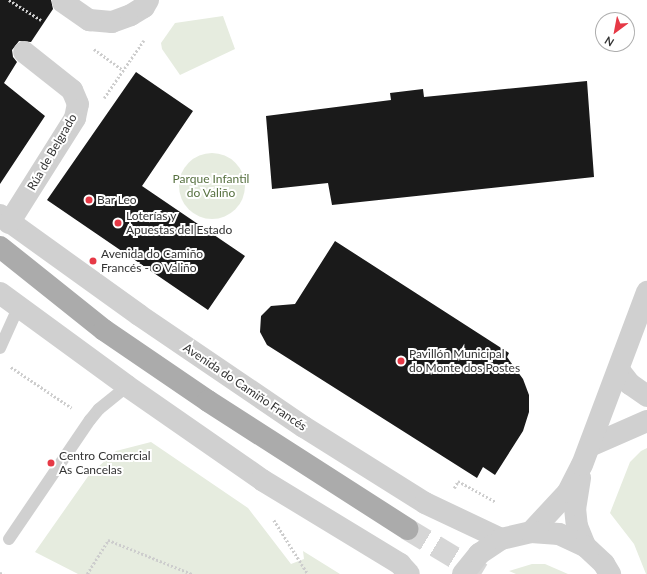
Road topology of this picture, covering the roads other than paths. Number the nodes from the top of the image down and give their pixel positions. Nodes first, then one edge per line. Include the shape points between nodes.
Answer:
1 (148, 0) edge
2 (63, 2) dead end
3 (24, 52) dead end
4 (4, 219) edge
5 (0, 247) edge
6 (647, 292) edge
7 (0, 293) edge
8 (18, 308) junction
9 (0, 348) edge
10 (620, 370) junction
11 (647, 378) edge
12 (127, 386) junction
13 (647, 396) edge
14 (647, 421) edge
15 (586, 455) junction
16 (407, 529) tunnel mouth
17 (531, 532) junction
18 (8, 539) dead end
19 (501, 539) junction
20 (585, 546) junction
21 (409, 574) edge
22 (463, 574) edge
23 (610, 574) edge

1 - 2 street via 144,7 131,15 112,22 89,20
3 - 4 street, Rúa de Belgrado via 72,90 78,104 75,118
4 - 19 street, Avenida do Camiño Francés via 304,427 425,503
5 - 16 main road via 104,330 208,401
6 - 10 street
7 - 8 street
8 - 9 lane
8 - 12 street
10 - 11 street
10 - 13 street via 630,384
10 - 15 street
12 - 18 lane via 99,409 90,420
12 - 21 street via 262,480 400,564
14 - 15 street
15 - 17 street via 568,492
15 - 20 street via 575,508 577,526
17 - 19 street
17 - 20 street via 559,534
19 - 22 street via 479,554
20 - 23 street via 604,564

